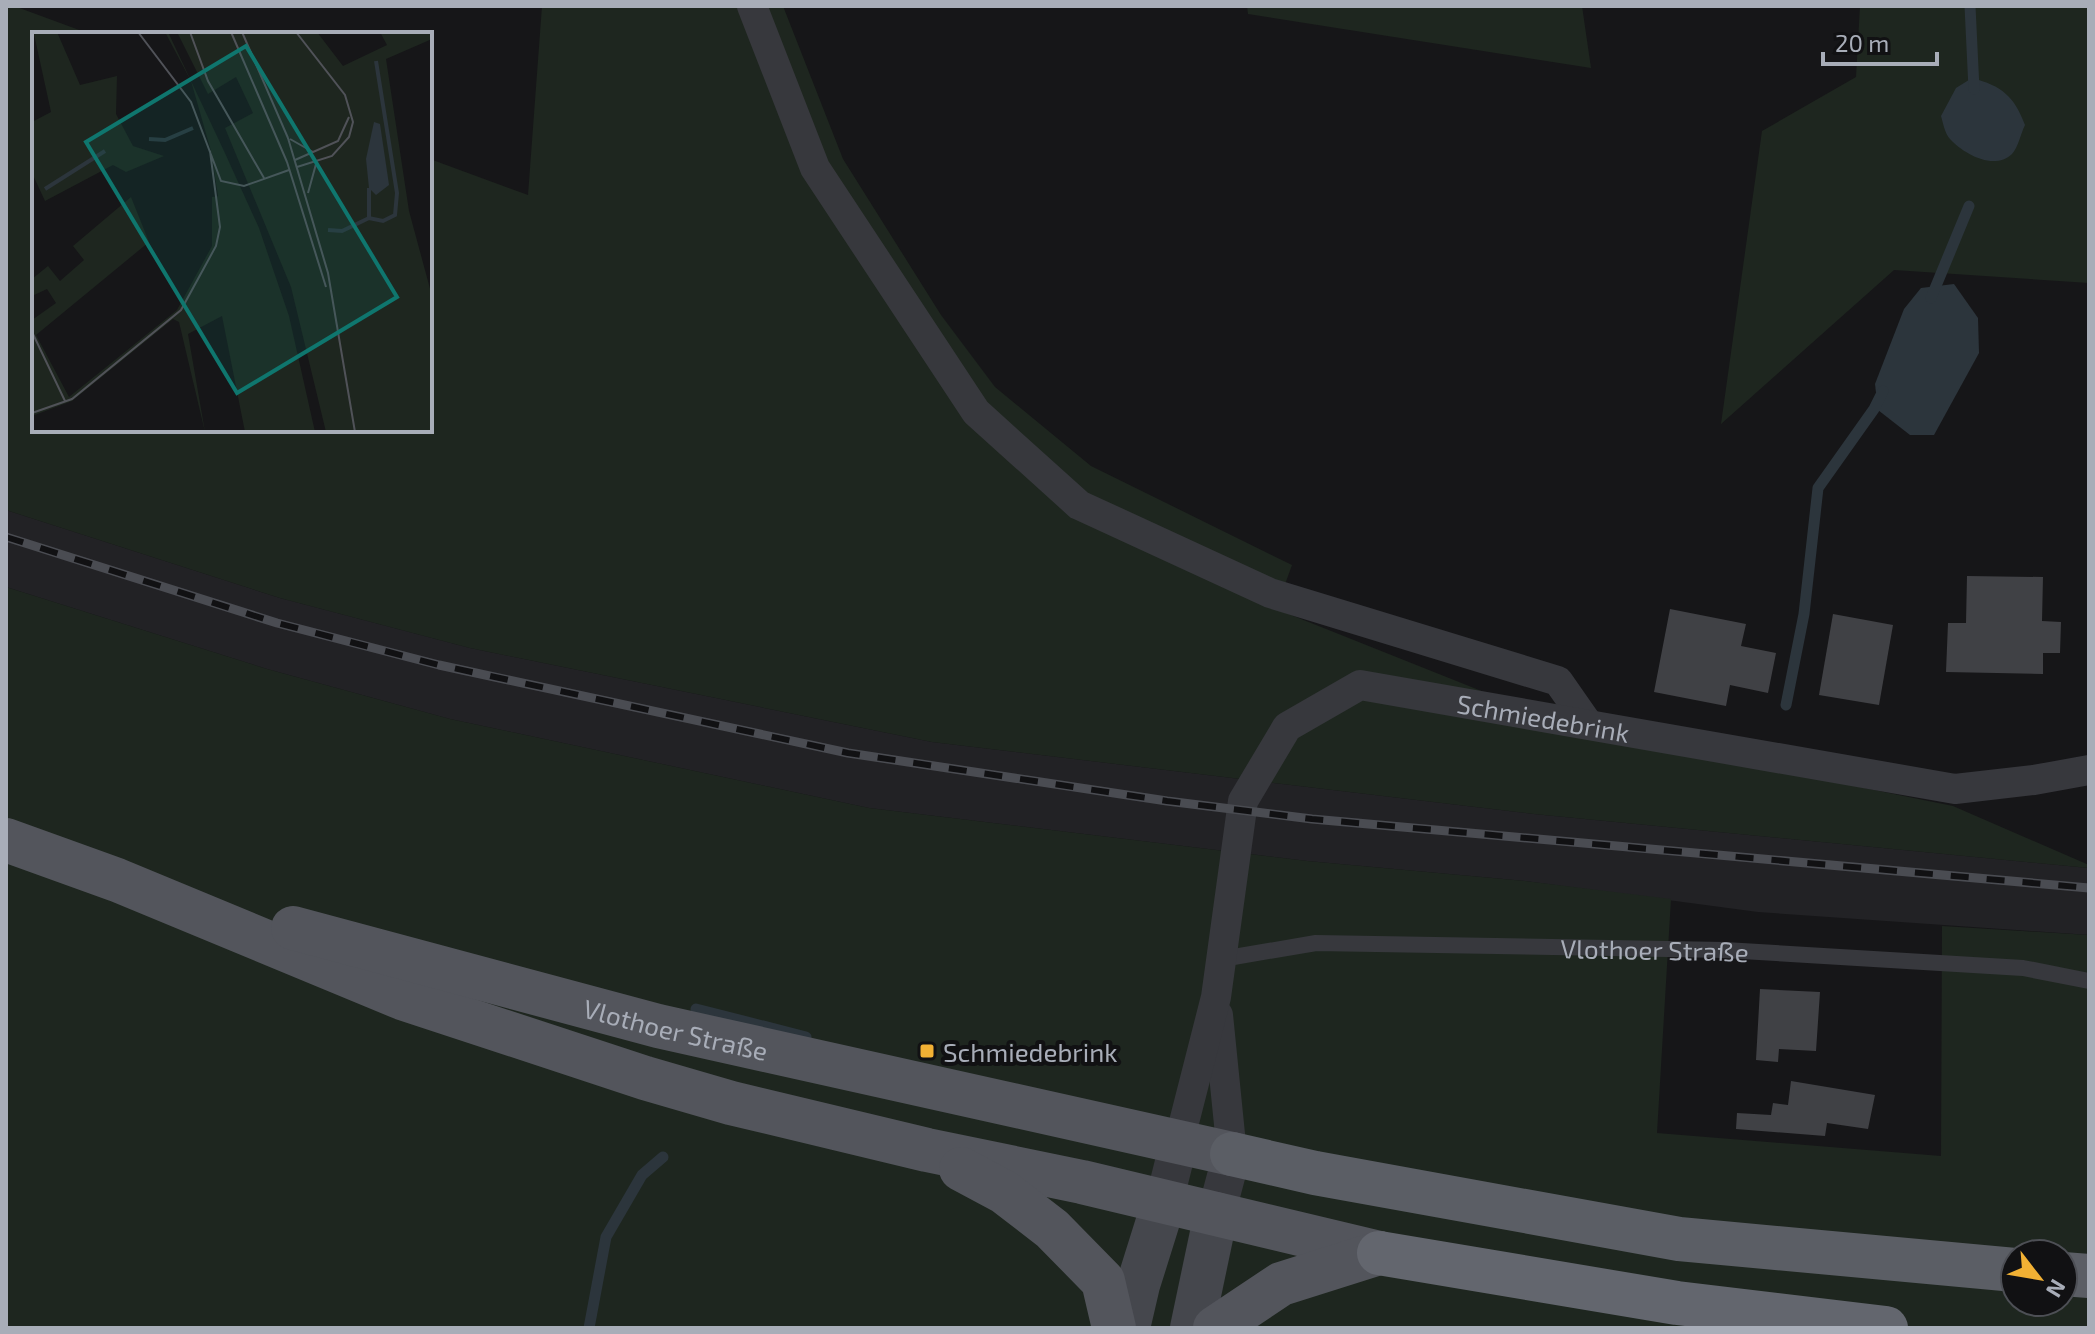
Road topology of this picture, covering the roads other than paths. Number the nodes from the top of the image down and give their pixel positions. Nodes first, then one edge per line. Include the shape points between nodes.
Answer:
1 (752, 6) edge
2 (1588, 724) junction
3 (2089, 770) edge
4 (6, 840) edge
5 (117, 880) junction
6 (1222, 959) junction
7 (2089, 981) edge
8 (1216, 997) junction
9 (1179, 1142) junction
10 (927, 1150) junction
11 (1232, 1154) junction
12 (1164, 1202) junction
13 (1216, 1214) junction
14 (1379, 1253) junction
15 (1999, 1269) edge
16 (1114, 1328) edge
17 (1128, 1328) edge
18 (1192, 1328) edge
19 (1215, 1328) edge
20 (1886, 1328) edge

1 - 2 street via 815,168 976,412 1079,505 1270,593 1558,681
2 - 3 street, Schmiedebrink via 1955,789
2 - 6 street, Schmiedebrink via 1360,685 1287,727 1243,801
4 - 5 main road, Vlothoer Straße
5 - 9 main road, Vlothoer Straße via 658,1026
5 - 10 main road, Vlothoer Straße via 402,998 731,1103
6 - 7 lane, Vlothoer Straße via 1316,943 1709,950 2023,968
6 - 8 street, Schmiedebrink
8 - 9 street, Schmiedebrink
8 - 11 street, Schmiedebrink
9 - 11 main road, Vlothoer Straße
9 - 12 street
10 - 12 main road, Vlothoer Straße
10 - 16 main road via 1004,1192 1052,1229 1103,1281
11 - 13 street
11 - 15 highway via 1679,1239
12 - 13 main road, Vlothoer Straße
12 - 17 main road
13 - 14 main road, Vlothoer Straße
13 - 18 main road
14 - 19 main road via 1281,1284
14 - 20 highway via 1677,1303

